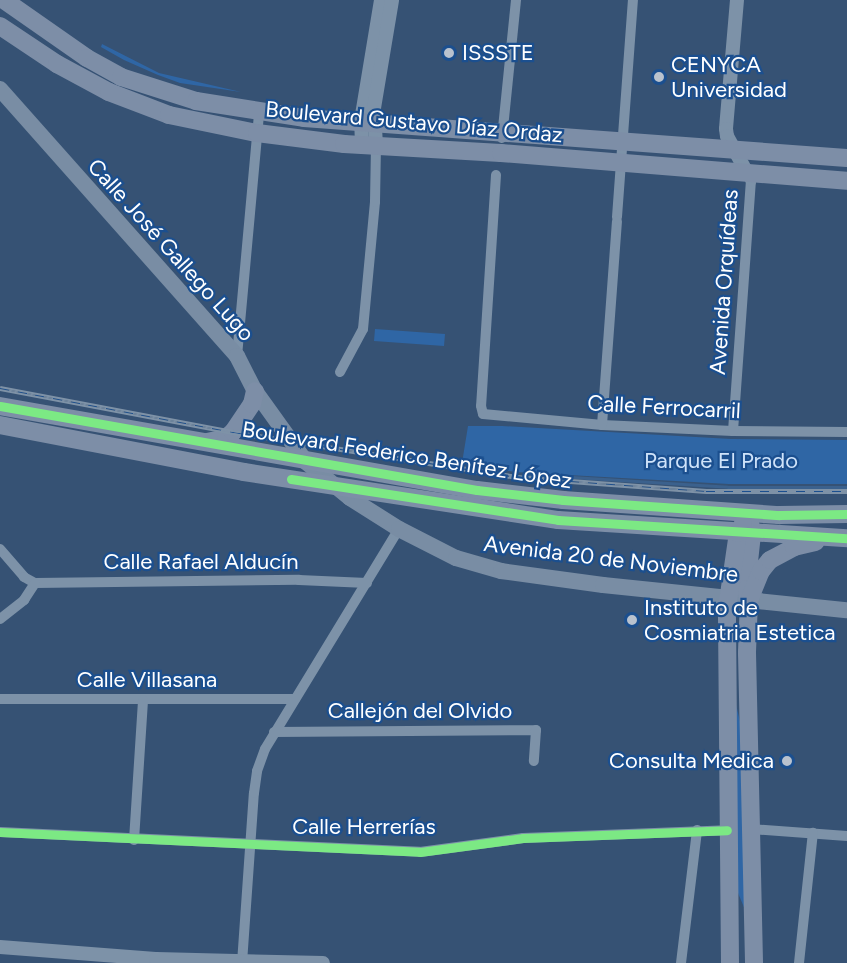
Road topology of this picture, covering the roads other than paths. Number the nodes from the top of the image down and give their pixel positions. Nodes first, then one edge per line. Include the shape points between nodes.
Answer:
1 (4, 0) edge
2 (381, 0) edge
3 (392, 0) edge
4 (516, 0) edge
5 (633, 0) edge
6 (737, 0) edge
7 (0, 26) edge
8 (0, 89) edge
9 (259, 112) junction
10 (367, 121) junction
11 (503, 131) junction
12 (257, 133) junction
13 (622, 140) junction
14 (369, 145) junction
15 (735, 149) junction
16 (501, 153) junction
17 (847, 158) edge
18 (621, 163) junction
19 (747, 173) junction
20 (496, 175) dead end
21 (847, 181) edge
22 (237, 356) junction
23 (340, 372) dead end
24 (255, 391) junction
25 (0, 406) edge
26 (0, 425) edge
27 (602, 425) junction
28 (733, 431) junction
29 (847, 432) edge
30 (199, 443) junction
31 (306, 462) junction
32 (326, 479) junction
33 (733, 511) junction
34 (847, 514) edge
35 (779, 515) junction
36 (399, 529) junction
37 (746, 529) junction
38 (842, 538) edge
39 (0, 549) edge
40 (35, 583) junction
41 (367, 583) junction
42 (728, 597) junction
43 (749, 600) junction
44 (847, 610) edge
45 (0, 619) edge
46 (0, 699) edge
47 (295, 699) junction
48 (143, 700) junction
49 (274, 732) junction
50 (534, 761) dead end
51 (750, 829) junction
52 (697, 830) junction
53 (727, 830) junction
54 (0, 832) edge
55 (813, 832) junction
56 (847, 836) edge
57 (134, 840) junction
58 (249, 845) junction
59 (0, 947) edge
60 (49, 957) edge
61 (156, 961) edge
62 (242, 962) edge
63 (323, 963) edge
64 (681, 963) edge
65 (730, 963) edge
66 (754, 963) edge
67 (799, 963) edge

1 - 9 main road, Boulevard Gustavo Díaz Ordaz via 80,54 121,76 196,101
2 - 10 street
3 - 10 street
4 - 11 street
5 - 13 street
6 - 15 street via 726,129
7 - 12 main road, Boulevard Gustavo Díaz Ordaz via 109,92 169,116
8 - 22 main road, Calle José Gallego Lugo
9 - 10 main road, Boulevard Gustavo Díaz Ordaz
9 - 12 street
10 - 11 main road, Boulevard Gustavo Díaz Ordaz
10 - 14 street
11 - 13 main road, Boulevard Gustavo Díaz Ordaz
11 - 16 street
12 - 14 main road, Boulevard Gustavo Díaz Ordaz
12 - 22 street
13 - 15 main road, Boulevard Gustavo Díaz Ordaz
13 - 18 street
14 - 16 main road, Boulevard Gustavo Díaz Ordaz
14 - 23 street via 375,202 363,329
15 - 17 main road, Boulevard Gustavo Díaz Ordaz
15 - 19 street
16 - 18 main road, Boulevard Gustavo Díaz Ordaz
18 - 19 main road, Boulevard Gustavo Díaz Ordaz
18 - 27 street
19 - 21 main road, Boulevard Gustavo Díaz Ordaz
19 - 28 street, Avenida Orquídeas via 751,182
20 - 27 street, Calle Ferrocarril via 481,411 490,416
22 - 24 main road, Calle José Gallego Lugo
24 - 30 main road via 252,404 233,432 225,438
24 - 31 main road, Calle José Gallego Lugo
25 - 30 main road, Boulevard Federico Benítez López
26 - 32 main road, Boulevard Federico Benítez López via 244,472
27 - 28 street, Calle Ferrocarril
28 - 29 street, Calle Ferrocarril
30 - 31 main road, Boulevard Federico Benítez López
31 - 32 main road, Calle José Gallego Lugo
31 - 33 main road, Boulevard Federico Benítez López via 563,500
32 - 36 main road, Avenida 20 de Noviembre
32 - 37 main road, Boulevard Federico Benítez López via 558,520
33 - 35 main road, Boulevard Federico Benítez López
33 - 37 main road
34 - 35 main road, Boulevard Federico Benítez López
35 - 37 main road
36 - 41 street
36 - 42 main road, Avenida 20 de Noviembre via 456,558 501,571
37 - 38 main road, Boulevard Federico Benítez López
37 - 42 main road
37 - 43 main road
38 - 43 main road via 794,547 770,560
39 - 40 street via 24,577
40 - 41 street, Calle Rafael Alducín
40 - 45 street via 24,600
41 - 47 street
42 - 43 main road, Avenida 20 de Noviembre
42 - 53 main road
43 - 44 main road, Avenida 20 de Noviembre
43 - 51 main road
46 - 48 street, Calle Villasana
47 - 48 street, Calle Villasana
47 - 49 street
48 - 57 street
49 - 50 street, Callejón del Olvido via 536,730
49 - 58 street via 257,771
51 - 55 street
51 - 66 main road
52 - 53 street, Calle Herrerías
52 - 58 street, Calle Herrerías via 523,838 420,852
52 - 64 street
53 - 65 main road
54 - 57 street, Calle Herrerías
55 - 56 street
55 - 67 street
57 - 58 street, Calle Herrerías
58 - 62 street
59 - 60 street
60 - 61 street
61 - 62 street
62 - 63 street

